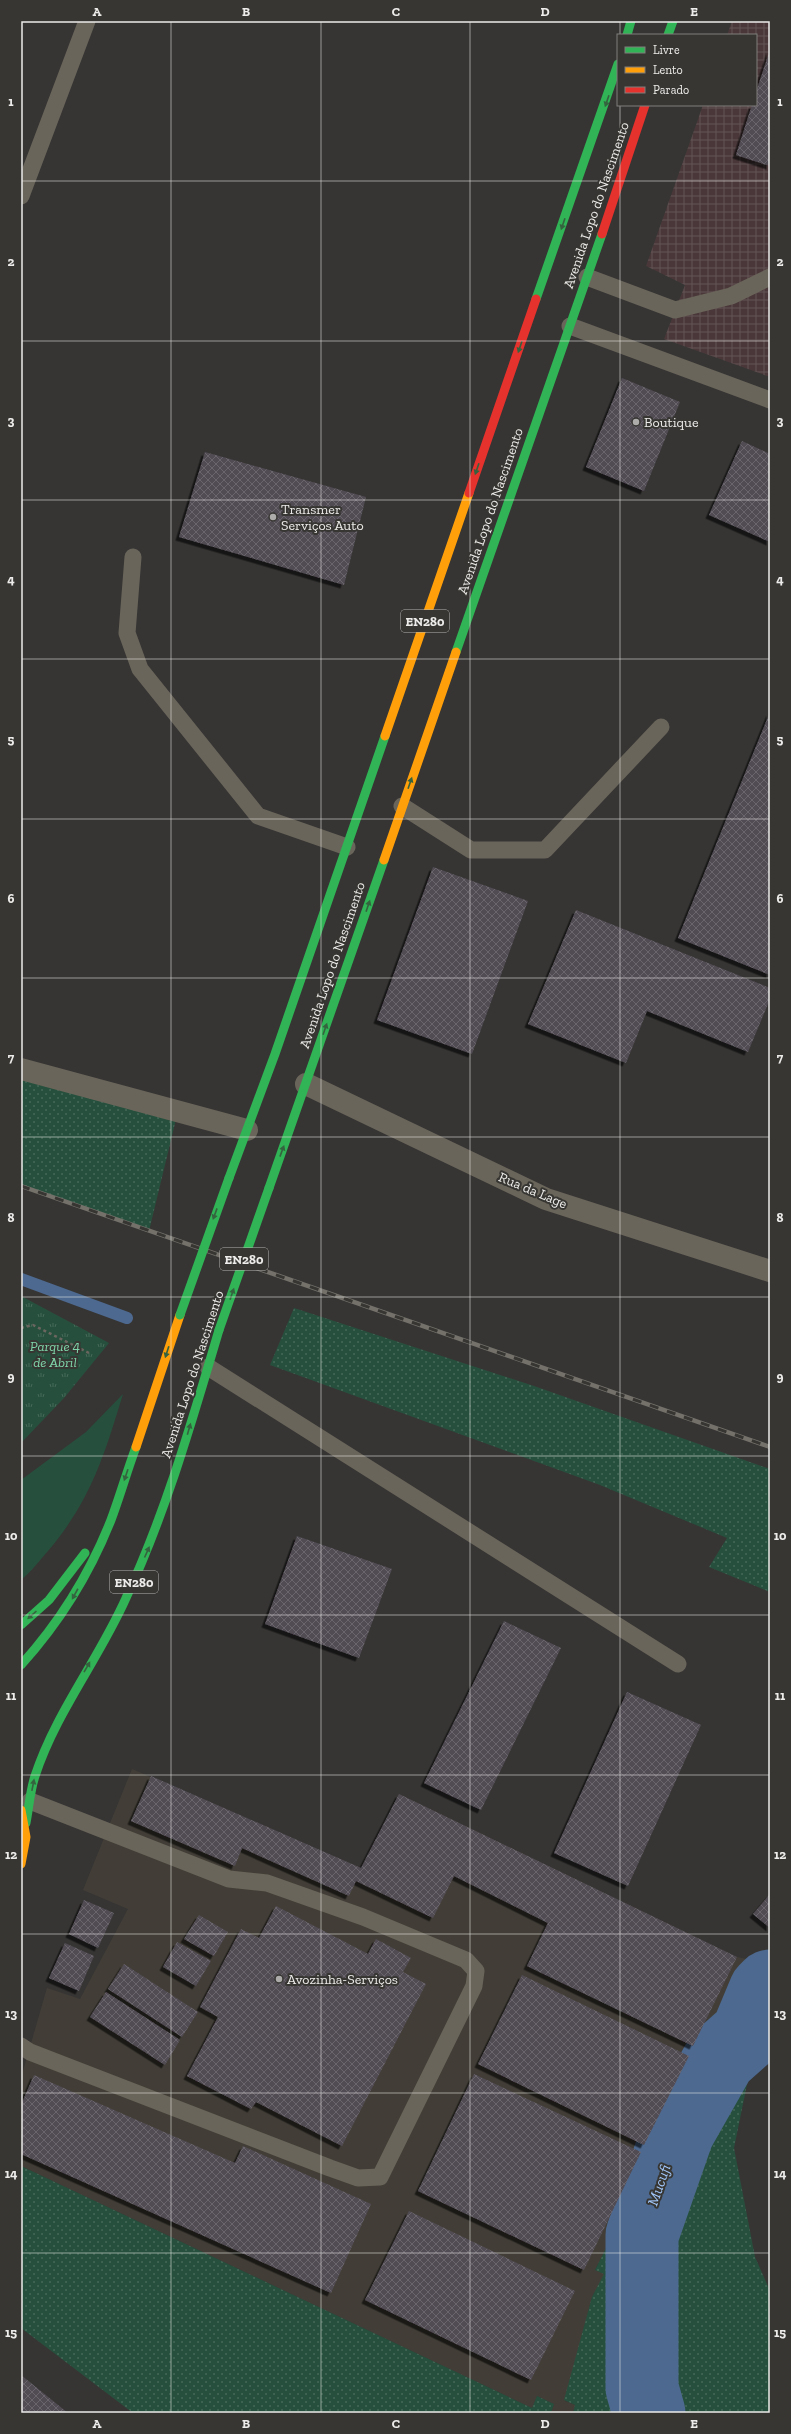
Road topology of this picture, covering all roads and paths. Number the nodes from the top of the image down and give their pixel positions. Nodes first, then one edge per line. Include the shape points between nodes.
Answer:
1 (87, 21) edge
2 (631, 21) edge
3 (673, 21) edge
4 (627, 34) edge
5 (668, 34) edge
6 (617, 67) edge
7 (645, 106) edge
8 (21, 196) edge
9 (587, 277) junction
10 (770, 277) edge
11 (570, 326) junction
12 (770, 400) edge
13 (133, 557) dead end
14 (660, 727) dead end
15 (402, 806) junction
16 (347, 847) junction
17 (21, 1069) edge
18 (306, 1084) junction
19 (247, 1130) junction
20 (770, 1271) edge
21 (21, 1328) edge
22 (89, 1353) dead end
23 (208, 1367) junction
24 (110, 1520) junction
25 (21, 1625) edge
26 (678, 1664) dead end
27 (21, 1665) edge
28 (26, 1805) edge
29 (26, 1824) junction
30 (21, 1864) edge
31 (21, 2046) edge

1 - 8 lane
2 - 4 main road
3 - 5 main road
6 -> 16 main road, Avenida Lopo do Nascimento / EN280
7 - 9 main road, Avenida Lopo do Nascimento / EN280
9 - 10 lane via 675,310 731,296
9 - 11 main road, Avenida Lopo do Nascimento / EN280
11 - 12 lane
15 -> 11 main road, Avenida Lopo do Nascimento / EN280
13 - 16 lane via 127,633 140,670 258,816
14 - 15 lane via 545,850 471,850
18 -> 15 main road, Avenida Lopo do Nascimento / EN280
16 - 19 main road, Avenida Lopo do Nascimento / EN280
17 - 19 street
18 - 20 street, Rua da Lage via 546,1199
23 -> 18 main road, Avenida Lopo do Nascimento / EN280, bridge
19 -> 24 main road, Avenida Lopo do Nascimento / EN280, bridge via 228,1178
21 - 22 path via 33,1325
23 - 26 lane
28 -> 23 main road, Avenida Lopo do Nascimento / EN280 via 51,1738 125,1601 154,1537
24 -> 25 main road via 49,1600
24 -> 27 main road, Avenida Lopo do Nascimento / EN280 via 74,1597 47,1637
28 - 29 main road, Avenida Lopo do Nascimento / EN280
28 - 29 main road
28 - 31 lane via 229,1879 267,1883 363,1918 466,1960 476,1971 474,1986 380,2177 358,2178 330,2168 37,2055
29 - 30 main road via 25,1853

